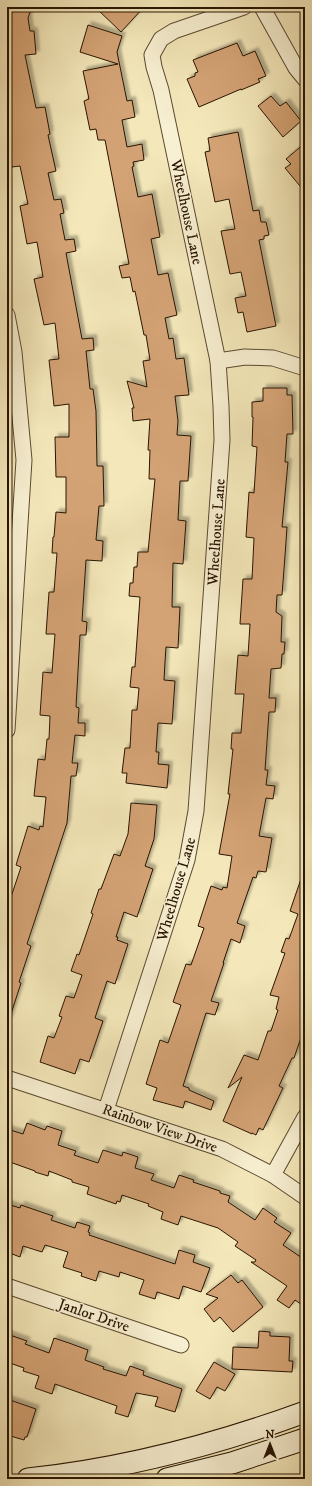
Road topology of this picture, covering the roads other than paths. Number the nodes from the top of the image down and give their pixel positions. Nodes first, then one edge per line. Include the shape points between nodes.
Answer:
1 (244, 7) edge
2 (262, 7) edge
3 (305, 79) edge
4 (7, 315) edge
5 (218, 361) junction
6 (305, 368) edge
7 (13, 415) edge
8 (7, 730) edge
9 (7, 1078) edge
10 (106, 1110) junction
11 (305, 1117) edge
12 (273, 1174) junction
13 (305, 1197) edge
14 (7, 1286) edge
15 (181, 1345) dead end
16 (305, 1412) edge
17 (305, 1439) edge
18 (28, 1479) edge
19 (167, 1479) edge

1 - 5 street, Wheelhouse Lane via 174,31 161,39 152,55
2 - 3 street via 296,68
4 - 7 street via 14,352
5 - 6 street via 245,357 273,358
5 - 10 street, Wheelhouse Lane via 222,440 196,811 187,860
7 - 8 street via 24,460
9 - 10 street, Rainbow View Drive
10 - 12 street, Rainbow View Drive via 222,1149
11 - 12 street
12 - 13 street, Rainbow View Drive
14 - 15 street, Janlor Drive
16 - 18 main road via 230,1438 147,1460 70,1475
17 - 19 main road via 232,1463

